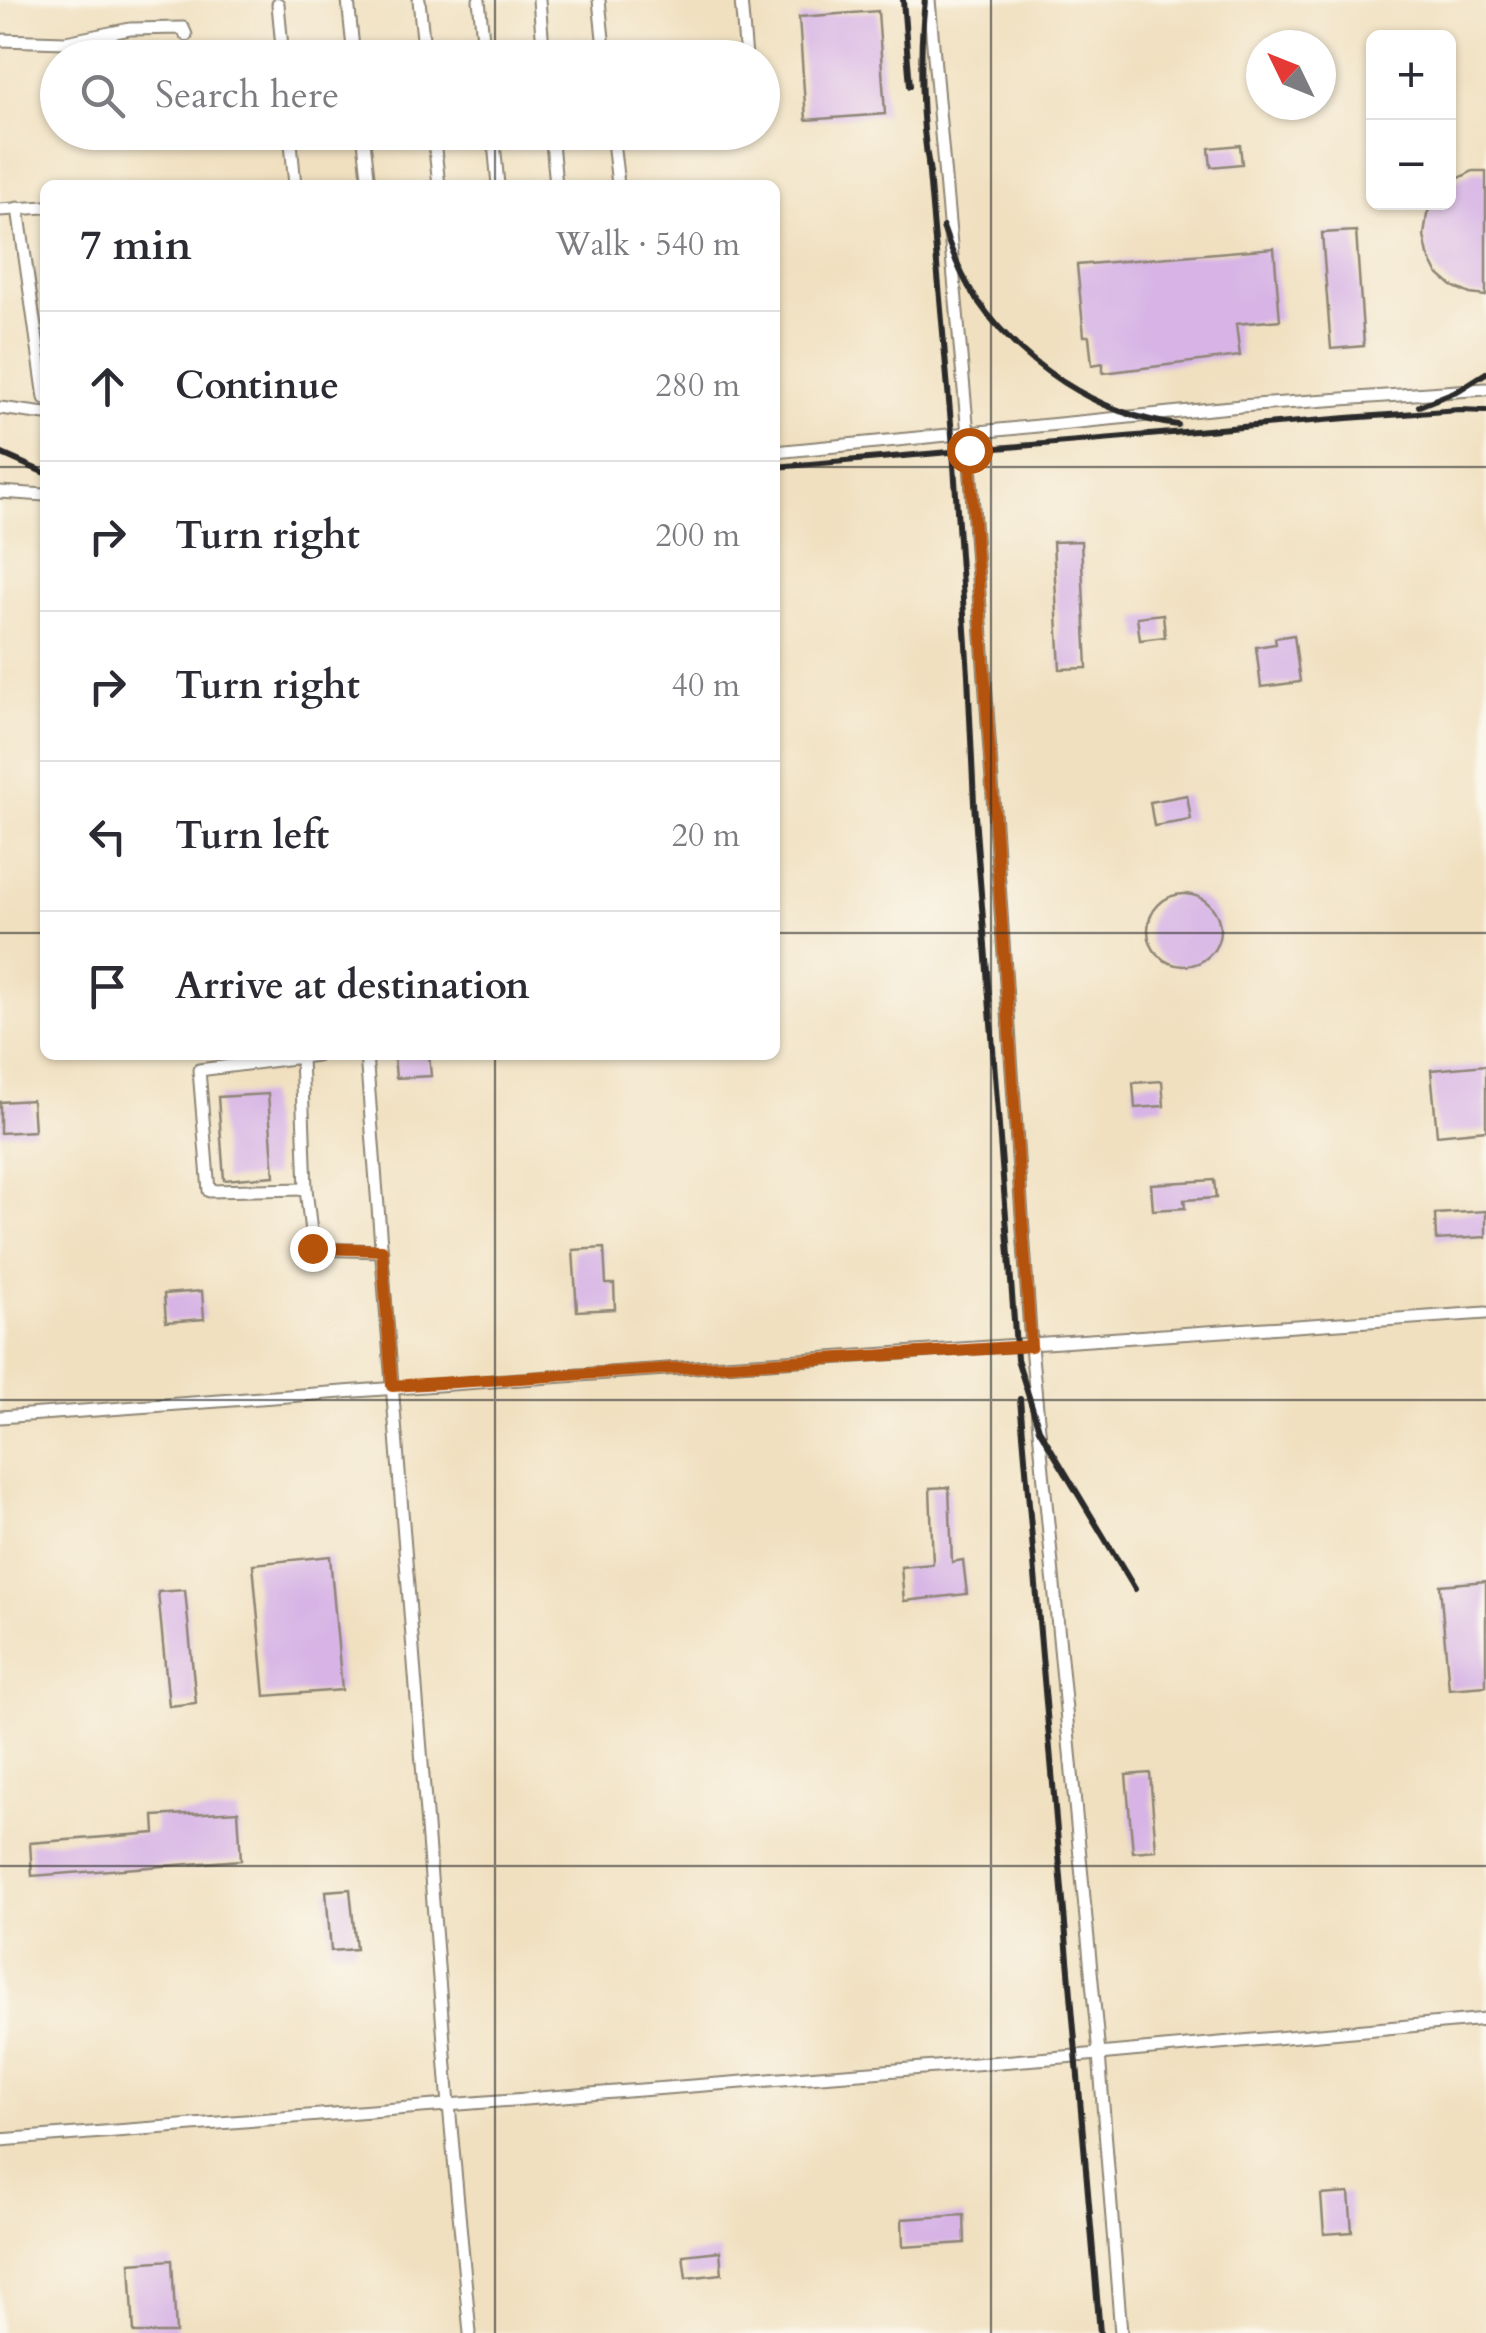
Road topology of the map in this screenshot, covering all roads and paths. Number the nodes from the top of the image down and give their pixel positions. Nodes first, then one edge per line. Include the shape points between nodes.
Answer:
1 (348, 0) edge
2 (418, 0) edge
3 (479, 0) edge
4 (538, 0) edge
5 (599, 0) edge
6 (741, 0) edge
7 (929, 0) edge
8 (278, 4) dead end
9 (186, 36) dead end
10 (0, 40) edge
11 (76, 40) edge
12 (281, 40) edge
13 (352, 40) edge
14 (423, 40) edge
15 (483, 40) edge
16 (542, 40) edge
17 (603, 40) edge
18 (744, 40) edge
19 (40, 41) edge
20 (292, 150) edge
21 (364, 150) edge
22 (435, 150) edge
23 (495, 150) edge
24 (553, 150) edge
25 (614, 150) edge
26 (295, 180) edge
27 (367, 180) edge
28 (438, 180) edge
29 (498, 180) edge
30 (556, 180) edge
31 (617, 180) edge
32 (40, 206) edge
33 (18, 208) junction
34 (0, 210) edge
35 (40, 363) edge
36 (1486, 388) edge
37 (0, 408) edge
38 (40, 413) edge
39 (968, 434) junction
40 (780, 452) edge
41 (0, 492) edge
42 (40, 495) edge
43 (277, 1060) edge
44 (301, 1060) edge
45 (366, 1060) edge
46 (306, 1189) junction
47 (382, 1250) junction
48 (1486, 1313) edge
49 (1031, 1346) junction
50 (392, 1386) junction
51 (0, 1417) edge
52 (1486, 2018) edge
53 (1099, 2054) junction
54 (448, 2105) junction
55 (0, 2140) edge
56 (470, 2333) edge
57 (1120, 2333) edge

1 - 13 lane
2 - 14 lane
3 - 15 lane
4 - 16 lane
5 - 17 lane
6 - 18 lane
7 - 39 lane
8 - 12 lane
9 - 11 lane via 183,28 130,29
10 - 19 lane
20 - 26 lane
21 - 27 lane
22 - 28 lane
23 - 29 lane
24 - 30 lane
25 - 31 lane
32 - 33 lane
33 - 34 lane
33 - 35 lane
36 - 39 lane
37 - 38 lane
39 - 40 lane
39 - 49 lane
41 - 42 lane
43 - 46 lane via 199,1070 209,1191
44 - 46 lane
45 - 47 lane
46 - 47 lane via 312,1248
47 - 50 lane
48 - 49 lane
49 - 50 lane
49 - 53 lane
50 - 51 lane
50 - 54 lane
52 - 53 lane
53 - 54 lane
53 - 57 lane
54 - 55 lane
54 - 56 lane

